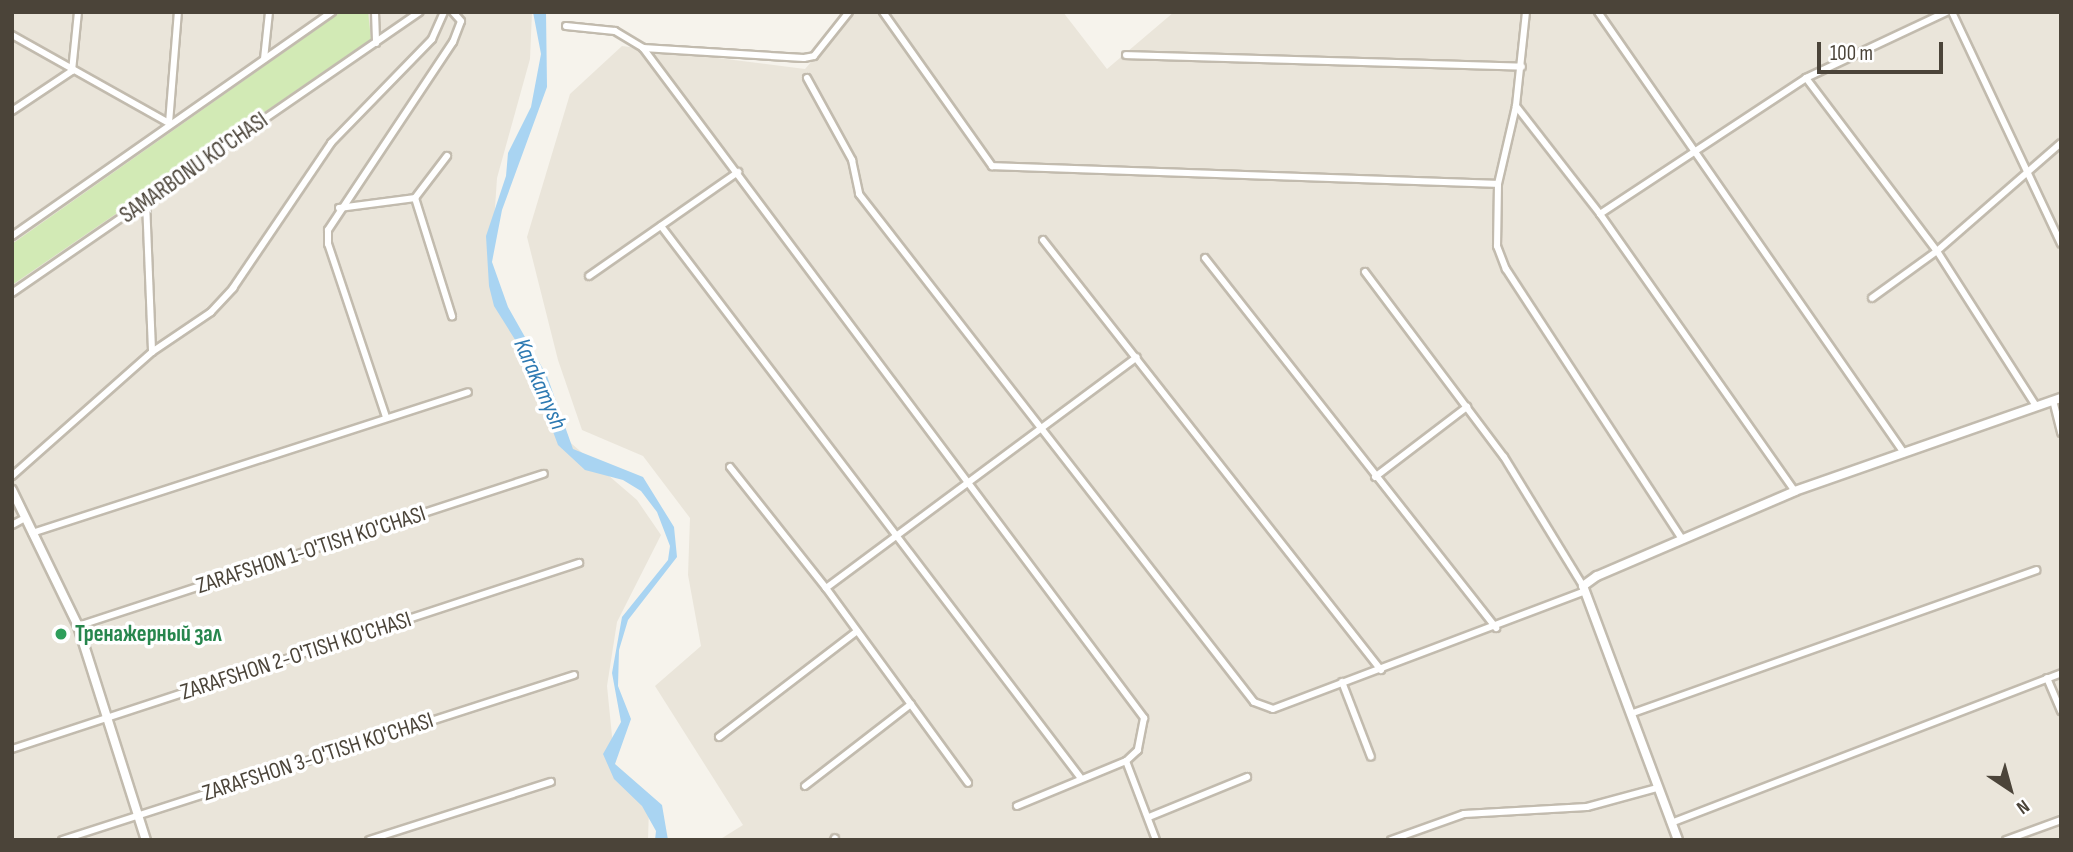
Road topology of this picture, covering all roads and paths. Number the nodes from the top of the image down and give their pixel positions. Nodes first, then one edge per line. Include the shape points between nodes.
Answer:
1 (78, 12) edge
2 (178, 12) edge
3 (269, 12) edge
4 (332, 12) edge
5 (376, 12) edge
6 (420, 12) edge
7 (444, 12) edge
8 (453, 12) edge
9 (849, 12) edge
10 (883, 12) edge
11 (1526, 12) edge
12 (1598, 12) edge
13 (1946, 12) edge
14 (1952, 12) edge
15 (566, 26) dead end
16 (12, 35) edge
17 (376, 43) junction
18 (643, 48) junction
19 (1126, 55) dead end
20 (264, 59) junction
21 (1522, 67) junction
22 (72, 71) junction
23 (807, 78) dead end
24 (1806, 78) junction
25 (1517, 106) junction
26 (12, 111) edge
27 (169, 123) junction
28 (2061, 143) edge
29 (1695, 153) junction
30 (447, 156) dead end
31 (2027, 171) junction
32 (738, 172) junction
33 (1498, 184) junction
34 (415, 198) junction
35 (146, 201) junction
36 (339, 208) junction
37 (1600, 214) junction
38 (661, 226) junction
39 (12, 236) edge
40 (1043, 240) dead end
41 (2061, 244) edge
42 (1937, 251) junction
43 (1205, 258) dead end
44 (1365, 272) dead end
45 (589, 276) dead end
46 (12, 293) edge
47 (1872, 298) dead end
48 (452, 316) dead end
49 (152, 352) junction
50 (1137, 357) junction
51 (468, 392) dead end
52 (2057, 399) edge
53 (2036, 406) junction
54 (1467, 407) junction
55 (386, 417) junction
56 (1043, 429) junction
57 (2061, 433) edge
58 (1905, 453) junction
59 (730, 467) dead end
60 (544, 474) dead end
61 (12, 477) edge
62 (1375, 477) junction
63 (968, 481) junction
64 (12, 490) edge
65 (1795, 491) junction
66 (25, 518) junction
67 (12, 526) edge
68 (32, 533) junction
69 (897, 534) junction
70 (1682, 539) junction
71 (579, 563) dead end
72 (2036, 570) dead end
73 (826, 588) junction
74 (1583, 589) junction
75 (78, 626) junction
76 (1496, 628) junction
77 (857, 631) junction
78 (1381, 670) junction
79 (2061, 673) edge
80 (574, 675) dead end
81 (2048, 678) junction
82 (1342, 682) junction
83 (911, 705) junction
84 (2061, 711) edge
85 (1633, 713) junction
86 (107, 718) junction
87 (719, 737) dead end
88 (12, 749) edge
89 (1371, 757) dead end
90 (1126, 761) junction
91 (1080, 776) junction
92 (1247, 777) dead end
93 (551, 782) dead end
94 (968, 783) dead end
95 (805, 786) dead end
96 (1657, 788) junction
97 (1017, 806) dead end
98 (138, 815) junction
99 (1149, 817) junction
100 (2061, 820) edge
101 (1671, 823) junction
102 (62, 840) edge
103 (146, 840) edge
104 (369, 840) edge
105 (1156, 840) edge
106 (1391, 840) edge
107 (1678, 840) edge
108 (2006, 840) edge

1 - 22 street
2 - 27 street
3 - 20 street
4 - 20 street
5 - 17 street
6 - 17 street, SAMARBONU KO'CHASI
7 - 49 street via 432,39 309,171 233,288 211,312
8 - 36 street via 461,21 453,42
9 - 18 street via 814,56 804,58
10 - 33 street via 992,166
11 - 21 street
12 - 29 street
13 - 24 street
14 - 31 street
15 - 18 street via 615,31
16 - 22 street
17 - 35 street, SAMARBONU KO'CHASI
18 - 32 street
19 - 21 street
20 - 27 street
21 - 25 street
22 - 26 street
22 - 27 street
23 - 56 street via 852,160 859,194
24 - 29 street
24 - 42 street
25 - 33 street
25 - 37 street
27 - 39 street
28 - 31 street
29 - 37 street
29 - 58 street
30 - 34 street
31 - 41 street
31 - 42 street
32 - 38 street
32 - 63 street
33 - 70 street via 1497,246 1506,269
34 - 36 street
34 - 48 street
35 - 46 street, SAMARBONU KO'CHASI
35 - 49 street
36 - 55 street via 328,230 328,244
37 - 65 street
38 - 45 street
38 - 69 street
40 - 50 street
42 - 47 street
42 - 53 street
43 - 62 street
44 - 54 street
49 - 61 street
50 - 56 street
50 - 78 street
51 - 55 street
52 - 53 street
52 - 57 street
53 - 58 street
54 - 62 street
54 - 74 street via 1504,457
55 - 68 street
56 - 63 street
56 - 82 street via 1254,702 1273,709
58 - 65 street
59 - 73 street
60 - 75 street, ZARAFSHON 1-O'TISH KO'CHASI
62 - 76 street
63 - 69 street
63 - 90 street via 1144,718 1138,750
64 - 66 street
65 - 70 street
66 - 67 street
66 - 68 street
68 - 75 street
69 - 73 street
69 - 91 street
70 - 74 street
71 - 86 street, ZARAFSHON 2-O'TISH KO'CHASI
72 - 85 street
73 - 77 street
74 - 76 street
74 - 85 street
75 - 86 street
76 - 78 street
77 - 83 street
77 - 87 street
78 - 82 street
79 - 81 street
80 - 98 street, ZARAFSHON 3-O'TISH KO'CHASI
81 - 84 street
81 - 101 street
82 - 89 street
83 - 94 street
83 - 95 street
85 - 96 street
86 - 88 street, ZARAFSHON 2-O'TISH KO'CHASI
86 - 98 street
90 - 91 street
90 - 99 street
91 - 97 street
92 - 99 street
93 - 104 street
96 - 101 street
96 - 106 street via 1587,807 1464,814
98 - 102 street, ZARAFSHON 3-O'TISH KO'CHASI
98 - 103 street
99 - 105 street
100 - 108 street
101 - 107 street

